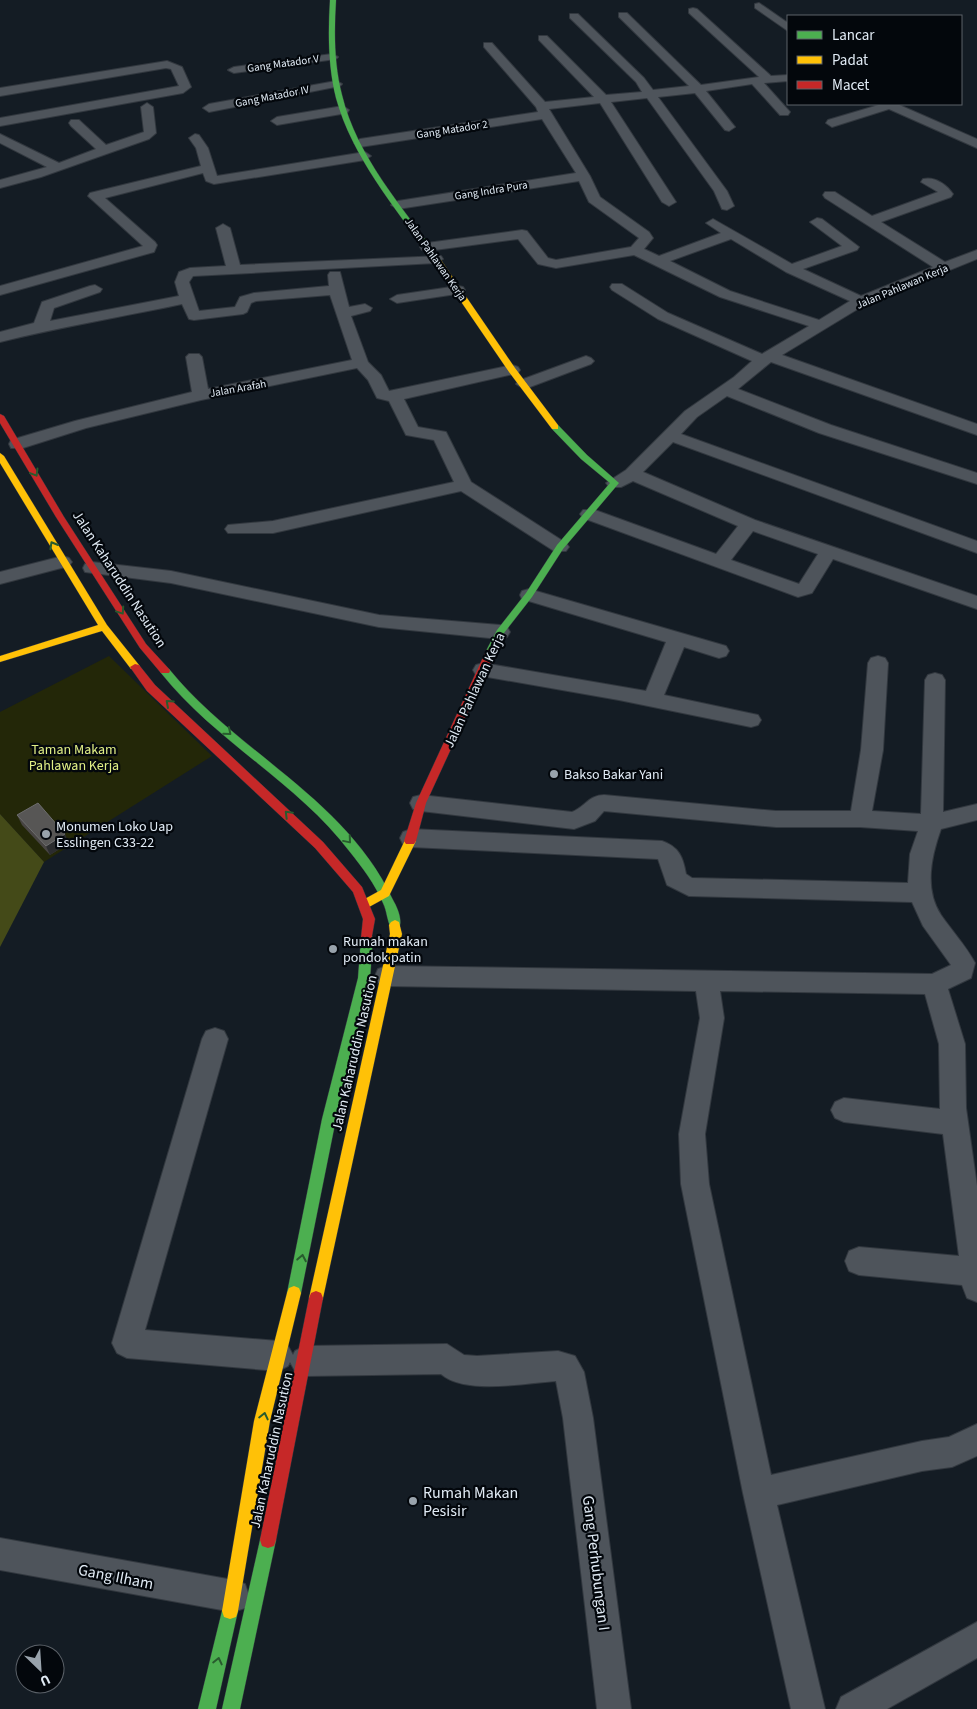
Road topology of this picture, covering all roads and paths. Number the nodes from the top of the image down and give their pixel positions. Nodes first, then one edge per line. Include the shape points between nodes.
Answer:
1 (333, 0) edge
2 (759, 6) dead end
3 (693, 11) dead end
4 (623, 15) dead end
5 (574, 16) dead end
6 (787, 27) edge
7 (543, 38) dead end
8 (488, 44) dead end
9 (332, 57) junction
10 (234, 70) dead end
11 (787, 78) edge
12 (768, 79) junction
13 (754, 80) junction
14 (45, 84) junction
15 (336, 84) junction
16 (698, 89) junction
17 (0, 92) edge
18 (651, 94) junction
19 (602, 99) junction
20 (146, 107) dead end
21 (209, 108) dead end
22 (343, 110) junction
23 (544, 111) junction
24 (784, 112) dead end
25 (57, 114) junction
26 (277, 121) dead end
27 (0, 122) edge
28 (75, 123) dead end
29 (832, 123) dead end
30 (729, 127) dead end
31 (0, 138) edge
32 (195, 138) dead end
33 (360, 143) junction
34 (977, 144) edge
35 (103, 149) junction
36 (365, 156) junction
37 (58, 167) junction
38 (206, 168) junction
39 (584, 176) junction
40 (928, 182) dead end
41 (0, 184) edge
42 (830, 196) dead end
43 (669, 202) dead end
44 (398, 205) junction
45 (727, 206) dead end
46 (870, 221) junction
47 (817, 222) dead end
48 (713, 223) dead end
49 (223, 228) dead end
50 (732, 234) junction
51 (426, 247) junction
52 (636, 250) junction
53 (977, 254) edge
54 (436, 259) junction
55 (661, 260) junction
56 (334, 264) junction
57 (944, 268) junction
58 (234, 269) junction
59 (791, 269) junction
60 (32, 282) junction
61 (616, 287) dead end
62 (95, 289) dead end
63 (336, 290) junction
64 (458, 290) junction
65 (0, 291) edge
66 (187, 299) junction
67 (397, 299) dead end
68 (861, 301) junction
69 (47, 305) junction
70 (365, 308) dead end
71 (343, 313) junction
72 (820, 325) junction
73 (41, 327) junction
74 (0, 337) edge
75 (194, 357) dead end
76 (767, 358) junction
77 (586, 361) dead end
78 (361, 363) junction
79 (512, 370) junction
80 (524, 384) junction
81 (724, 389) junction
82 (201, 395) junction
83 (395, 398) junction
84 (0, 416) edge
85 (977, 430) edge
86 (669, 434) junction
87 (17, 444) junction
88 (0, 456) edge
89 (632, 474) junction
90 (977, 479) edge
91 (615, 482) junction
92 (464, 484) junction
93 (589, 514) junction
94 (60, 516) junction
95 (42, 523) junction
96 (749, 524) junction
97 (234, 529) dead end
98 (560, 547) junction
99 (977, 548) edge
100 (828, 553) junction
101 (63, 562) junction
102 (720, 562) junction
103 (92, 568) junction
104 (0, 578) edge
105 (529, 595) junction
106 (977, 603) edge
107 (104, 626) junction
108 (500, 632) junction
109 (678, 638) junction
110 (720, 651) dead end
111 (0, 659) edge
112 (878, 663) dead end
113 (483, 670) junction
114 (935, 680) dead end
115 (652, 700) junction
116 (751, 720) dead end
117 (421, 803) junction
118 (977, 812) edge
119 (860, 819) junction
120 (932, 823) junction
121 (411, 838) junction
122 (919, 893) junction
123 (385, 894) junction
124 (364, 904) junction
125 (971, 967) edge
126 (387, 976) junction
127 (706, 980) junction
128 (934, 984) junction
129 (215, 1039) dead end
130 (844, 1110) dead end
131 (956, 1123) junction
132 (859, 1261) dead end
133 (976, 1280) edge
134 (292, 1358) junction
135 (977, 1439) edge
136 (759, 1493) junction
137 (0, 1554) edge
138 (233, 1596) junction
139 (977, 1639) edge
140 (207, 1709) edge
141 (231, 1709) edge
142 (614, 1709) edge
143 (808, 1709) edge
144 (853, 1709) edge

1 - 9 main road, Jalan Pahlawan Kerja via 330,21
2 - 6 street
3 - 12 street
4 - 16 street
5 - 18 street
7 - 19 street
8 - 23 street
9 - 10 street, Gang Matador V
9 - 15 main road, Jalan Pahlawan Kerja
11 - 12 street, Gang Matador 2
12 - 13 street, Gang Matador 2
13 - 16 street, Gang Matador 2
13 - 24 street
14 - 17 street
14 - 25 street via 53,97
14 - 25 street via 167,64 176,67 185,88
15 - 21 street, Gang Matador IV
15 - 22 main road, Jalan Pahlawan Kerja
16 - 18 street, Gang Matador 2
16 - 30 street
18 - 19 street, Gang Matador 2
18 - 45 street via 720,191
19 - 23 street, Gang Matador 2
19 - 43 street
20 - 35 street via 150,133
22 - 26 street
22 - 33 main road, Jalan Pahlawan Kerja
23 - 33 street, Gang Matador 2
23 - 39 street
25 - 27 street
28 - 35 street
29 - 34 street via 890,105
31 - 37 street
32 - 38 street via 202,148
33 - 36 main road, Jalan Pahlawan Kerja
35 - 37 street
36 - 38 street via 216,180 211,178
36 - 44 main road, Jalan Pahlawan Kerja
37 - 41 street
38 - 60 street via 95,196 150,245 150,249
39 - 44 street, Gang Indra Pura
39 - 52 street via 595,201 644,235 646,238
40 - 46 street via 946,194
42 - 46 street
44 - 51 main road, Jalan Pahlawan Kerja
46 - 57 street
47 - 59 street via 852,247
48 - 50 street
49 - 58 street
50 - 55 street
50 - 59 street
51 - 52 street via 522,234 542,261 556,264
51 - 54 main road, Jalan Pahlawan Kerja
52 - 55 street
53 - 57 street, Jalan Pahlawan Kerja
54 - 56 street
54 - 64 main road, Jalan Pahlawan Kerja
55 - 72 street via 724,294
56 - 58 street
56 - 63 street
57 - 68 street, Jalan Pahlawan Kerja
58 - 66 street via 186,274 182,282
59 - 68 street
60 - 65 street
60 - 69 street
61 - 76 street via 663,316
62 - 69 street
63 - 66 street via 254,297 244,300 242,309 238,311 194,316
63 - 71 street
64 - 67 street
64 - 79 main road, Jalan Pahlawan Kerja
66 - 73 street
68 - 72 street, Jalan Pahlawan Kerja
69 - 73 street
70 - 71 street
71 - 78 street
72 - 76 street, Jalan Pahlawan Kerja
73 - 74 street
75 - 82 street
76 - 81 street, Jalan Pahlawan Kerja
76 - 85 street
77 - 80 street
78 - 82 street, Jalan Arafah
78 - 83 street via 375,378 383,395
79 - 80 main road, Jalan Pahlawan Kerja
79 - 83 street
80 - 91 main road, Jalan Pahlawan Kerja via 565,438
81 - 86 street, Jalan Pahlawan Kerja
81 - 90 street via 825,429
82 - 87 street, Jalan Arafah via 81,424
83 - 92 street via 412,431 440,436
84 - 87 main road, Jalan Kaharuddin Nasution
86 - 89 street, Jalan Pahlawan Kerja
86 - 99 street
87 -> 94 main road, Jalan Kaharuddin Nasution
88 - 95 main road, Jalan Kaharuddin Nasution
89 - 91 street, Jalan Pahlawan Kerja
89 - 96 street
91 - 93 main road, Jalan Pahlawan Kerja
92 - 97 street via 273,527
92 - 98 street
93 - 98 main road, Jalan Pahlawan Kerja
93 - 102 street
94 - 95 main road
94 - 103 main road, Jalan Kaharuddin Nasution
101 -> 95 main road, Jalan Kaharuddin Nasution
96 - 100 street
96 - 102 street
98 - 105 main road, Jalan Pahlawan Kerja
100 - 102 street via 800,592
100 - 106 street
101 - 104 street
101 - 107 main road, Jalan Kaharuddin Nasution
103 - 108 street via 171,577 379,621
103 -> 123 main road, Jalan Kaharuddin Nasution via 143,646 189,699 313,804 341,832
105 - 108 main road, Jalan Pahlawan Kerja
105 - 109 street
107 - 111 main road
124 -> 107 main road, Jalan Kaharuddin Nasution via 358,890 319,845 152,688
108 - 113 main road, Jalan Pahlawan Kerja
109 - 110 street
109 - 115 street
112 - 119 street via 872,750
113 - 115 street
113 - 117 main road, Jalan Pahlawan Kerja
114 - 120 street
115 - 116 street
117 - 119 street via 567,821 581,819 598,803 776,819
117 - 121 main road, Jalan Pahlawan Kerja
118 - 120 street
119 - 120 street
120 - 122 street via 922,854
121 - 122 street via 662,850 672,858 675,879 689,887
121 - 123 main road, Jalan Pahlawan Kerja
122 - 125 street via 931,919
123 - 124 main road
123 - 126 main road, Jalan Kaharuddin Nasution via 394,915 396,934
134 -> 124 main road, Jalan Kaharuddin Nasution via 301,1264 329,1119 364,978 369,919
125 - 128 street
126 - 127 street
126 - 134 main road, Jalan Kaharuddin Nasution via 324,1258
127 - 128 street
127 - 136 street via 712,1018 692,1134 695,1184
128 - 131 street via 952,1044
129 - 134 street via 127,1343
130 - 131 street
131 - 133 street
132 - 133 street
138 -> 134 main road, Jalan Kaharuddin Nasution via 262,1421
134 - 141 main road, Jalan Kaharuddin Nasution via 256,1602
134 - 142 street, Gang Perhubungan I via 448,1359 458,1369 564,1367 569,1372 578,1418
135 - 136 street via 952,1452
136 - 143 street
137 - 138 street, Gang Ilham
140 -> 138 main road, Jalan Kaharuddin Nasution
139 - 144 street

